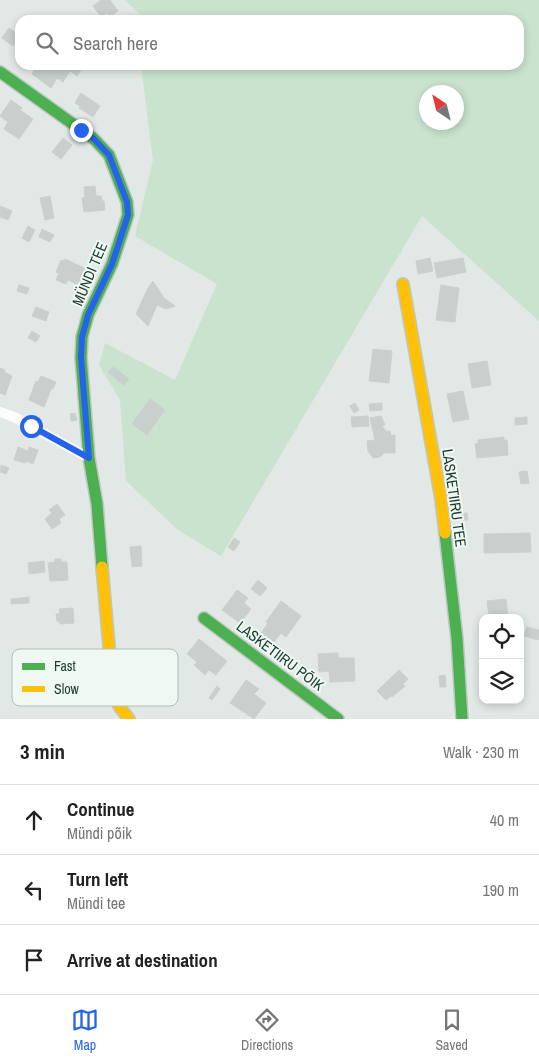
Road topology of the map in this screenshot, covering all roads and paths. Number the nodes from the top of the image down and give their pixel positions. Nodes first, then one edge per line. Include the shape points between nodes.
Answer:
1 (0, 72) edge
2 (403, 284) dead end
3 (0, 412) edge
4 (89, 458) junction
5 (204, 618) dead end
6 (109, 649) edge
7 (119, 706) edge
8 (129, 719) edge
9 (338, 719) edge
10 (462, 719) edge

1 - 4 street, MÜNDI TEE via 94,139 109,155 127,202 128,215 112,264 88,315 82,337
2 - 10 street, LASKETIIRU TEE via 441,499 457,639
3 - 4 street
4 - 6 street, MÜNDI TEE via 97,504
5 - 9 street, LASKETIIRU PÕIK
7 - 8 street, MÜNDI TEE

